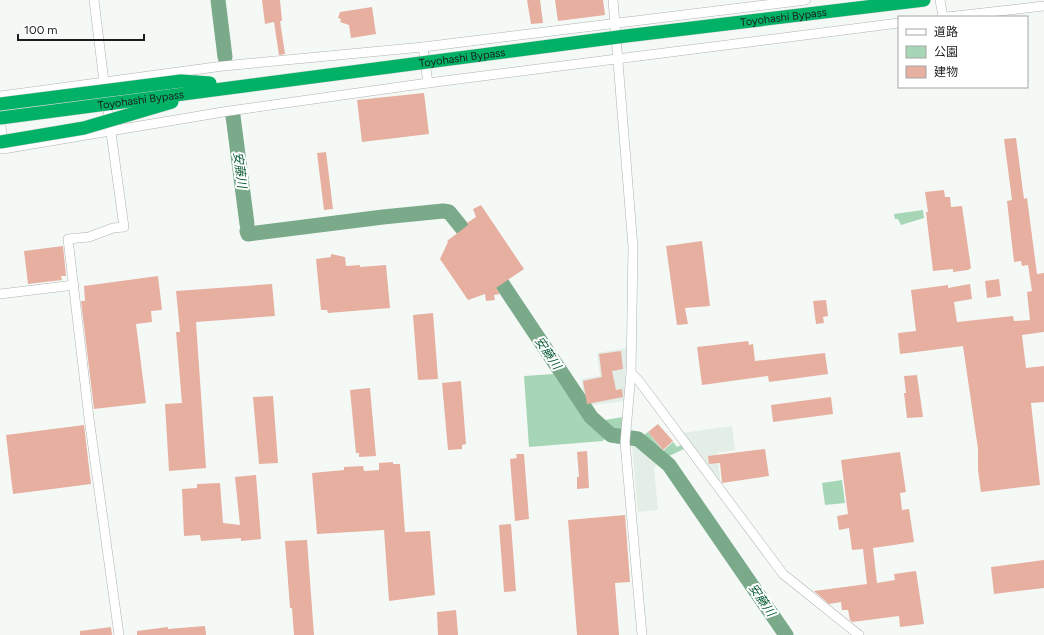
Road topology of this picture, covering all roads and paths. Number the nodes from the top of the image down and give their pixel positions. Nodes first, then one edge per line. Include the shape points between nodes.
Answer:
1 (94, 0) edge
2 (613, 0) edge
3 (806, 0) edge
4 (875, 0) edge
5 (924, 0) edge
6 (940, 0) edge
7 (1044, 6) edge
8 (943, 16) edge
9 (955, 16) edge
10 (615, 23) junction
11 (898, 23) edge
12 (423, 47) junction
13 (618, 58) junction
14 (104, 82) junction
15 (428, 83) junction
16 (209, 87) junction
17 (0, 96) edge
18 (0, 104) edge
19 (0, 111) edge
20 (0, 115) edge
21 (0, 118) edge
22 (110, 132) junction
23 (1, 148) edge
24 (74, 285) junction
25 (0, 294) edge
26 (631, 373) junction
27 (119, 635) edge
28 (642, 635) edge
29 (859, 635) edge

1 - 14 street
2 - 10 street
3 - 10 street
4 - 16 highway, Toyohashi Bypass
5 - 16 highway, Toyohashi Bypass, bridge via 376,69
6 - 8 street
7 - 9 street
10 - 12 street
10 - 13 street
11 - 13 street
12 - 14 street via 223,66
12 - 15 street
13 - 15 street
13 - 26 street via 633,247
14 - 17 street
14 - 22 street
15 - 22 street via 229,111
16 - 18 highway, bridge via 181,81
16 - 19 highway, Toyohashi Bypass, bridge
16 - 21 highway, Toyohashi Bypass, bridge
16 - 23 highway, bridge via 84,128
20 - 23 street
22 - 23 street
22 - 24 street via 124,227 113,228 89,237 68,239
24 - 25 street
24 - 27 street via 89,418
26 - 28 street via 625,437
26 - 29 street via 783,574

